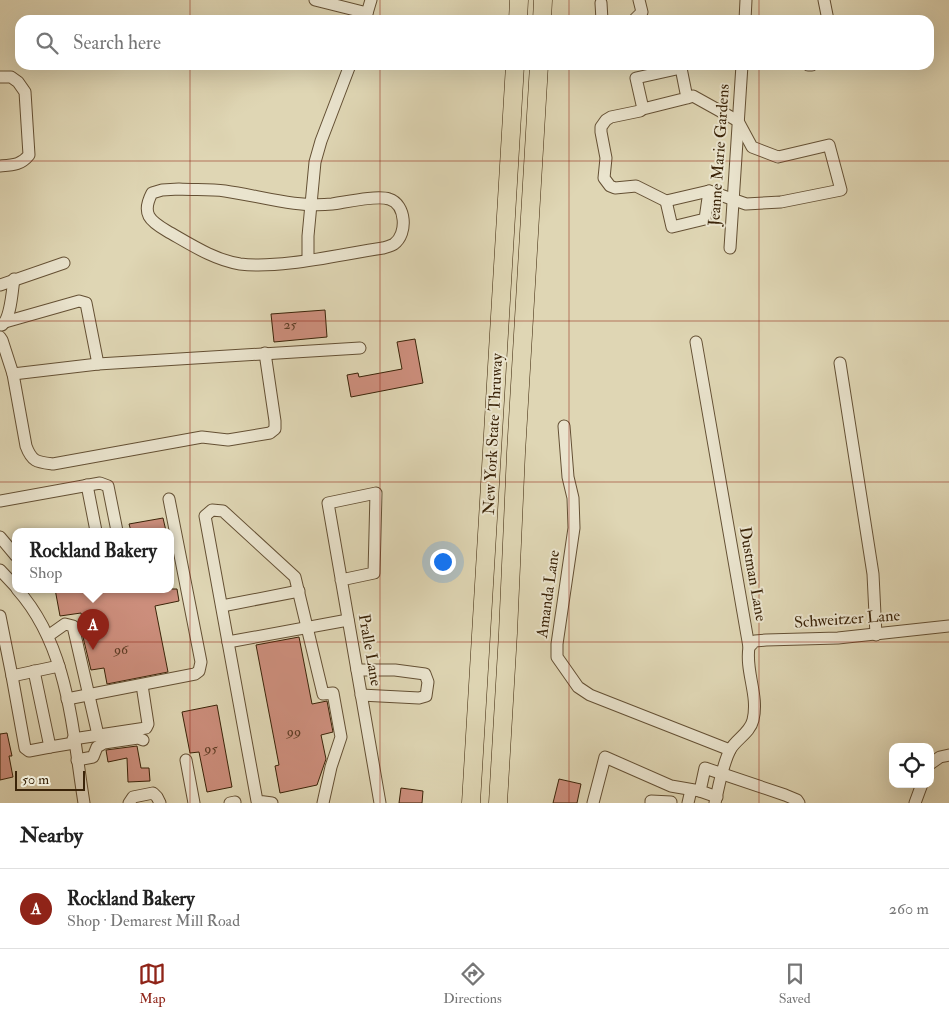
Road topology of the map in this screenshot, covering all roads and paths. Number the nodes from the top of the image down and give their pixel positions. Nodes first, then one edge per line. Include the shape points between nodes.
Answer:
1 (315, 0) edge
2 (371, 0) edge
3 (519, 0) edge
4 (543, 0) edge
5 (639, 0) edge
6 (746, 0) edge
7 (824, 0) edge
8 (601, 3) dead end
9 (360, 15) edge
10 (367, 15) edge
11 (518, 15) edge
12 (542, 15) edge
13 (602, 15) edge
14 (639, 15) edge
15 (744, 15) edge
16 (827, 15) edge
17 (348, 70) edge
18 (515, 70) edge
19 (539, 70) edge
20 (672, 70) edge
21 (681, 70) edge
22 (742, 70) edge
23 (0, 77) edge
24 (687, 98) junction
25 (643, 109) junction
26 (738, 122) junction
27 (0, 166) edge
28 (709, 191) junction
29 (732, 199) junction
30 (666, 201) junction
31 (311, 204) junction
32 (730, 248) dead end
33 (308, 259) junction
34 (64, 263) dead end
35 (14, 280) junction
36 (0, 285) edge
37 (3, 324) edge
38 (0, 338) edge
39 (696, 342) dead end
40 (360, 348) dead end
41 (265, 353) junction
42 (840, 363) dead end
43 (98, 364) junction
44 (14, 374) junction
45 (564, 426) dead end
46 (87, 485) junction
47 (169, 499) dead end
48 (0, 501) edge
49 (95, 528) edge
50 (116, 528) edge
51 (0, 537) edge
52 (12, 551) edge
53 (3, 573) edge
54 (341, 580) junction
55 (12, 583) edge
56 (299, 591) junction
57 (20, 593) edge
58 (222, 606) junction
59 (0, 616) edge
60 (348, 620) junction
61 (949, 626) edge
62 (307, 627) junction
63 (876, 635) junction
64 (48, 636) junction
65 (228, 642) junction
66 (749, 646) junction
67 (59, 666) junction
68 (357, 670) junction
69 (34, 671) junction
70 (12, 676) junction
71 (142, 685) junction
72 (90, 694) junction
73 (361, 695) junction
74 (67, 699) junction
75 (98, 735) junction
76 (142, 740) dead end
77 (74, 741) junction
78 (50, 748) junction
79 (730, 750) junction
80 (949, 756) edge
81 (77, 760) junction
82 (186, 760) dead end
83 (934, 761) edge
84 (723, 773) junction
85 (921, 788) edge
86 (691, 790) junction
87 (158, 800) edge
88 (717, 801) edge
89 (129, 802) edge
90 (471, 802) edge
91 (671, 802) edge
92 (84, 803) edge
93 (194, 803) edge
94 (272, 803) edge
95 (323, 803) edge
96 (380, 803) edge
97 (498, 803) edge
98 (593, 803) edge
99 (651, 803) edge
100 (688, 803) edge
101 (798, 803) edge
102 (915, 803) edge

1 - 9 street
2 - 10 street
3 - 11 highway
4 - 12 highway
5 - 14 street via 642,12
6 - 15 street
7 - 16 street
8 - 13 street
17 - 31 street via 315,162
18 - 90 highway, New York State Thruway
19 - 97 highway, New York State Thruway
20 - 25 street via 636,78
21 - 24 street
22 - 26 street, Jeanne Marie Gardens
23 - 27 street via 11,77 25,92 29,155 16,165
24 - 25 street
24 - 26 street via 693,96
25 - 30 street via 611,117 603,123 604,178 615,188 636,186
26 - 29 street, Jeanne Marie Gardens
26 - 29 street via 752,148 778,157 830,145 841,190 781,202 746,204
28 - 29 street
28 - 30 street
28 - 30 street via 705,219 672,227
29 - 32 street, Jeanne Marie Gardens
31 - 33 street
31 - 33 street via 390,199 398,204 404,223 394,244
31 - 33 street via 222,191 179,189 152,193 147,212 152,222 194,247 239,264 263,265
34 - 35 street
35 - 36 street
35 - 37 street
37 - 43 street via 79,301 86,303
38 - 44 street
39 - 66 street, Dustman Lane
40 - 41 street
41 - 43 street
41 - 44 street via 275,421 275,429 270,433 228,440 202,437 53,464 38,462 30,456
42 - 63 street via 873,574
43 - 44 street
45 - 79 street, Amanda Lane via 574,528 557,656 578,687 590,695
46 - 48 street
46 - 49 street
46 - 50 street via 100,483 108,486
47 - 71 street via 202,662 200,671 195,674
51 - 52 street
53 - 55 street
54 - 54 street, Pralle Lane via 328,503 376,493 374,573
54 - 60 street, Pralle Lane
56 - 58 street
56 - 58 street via 295,577 223,511 212,510 205,516
56 - 62 street
57 - 64 street
58 - 65 street
59 - 70 street
60 - 62 street
60 - 68 street, Pralle Lane
61 - 63 street, Schweitzer Lane
62 - 65 street
62 - 95 street via 323,694 333,693 341,737
63 - 66 street, Schweitzer Lane via 766,640 755,641
64 - 67 street
64 - 72 street via 65,624 73,626
65 - 94 street via 257,801
66 - 79 street, Dustman Lane via 747,660 755,703 753,722
67 - 69 street
67 - 74 street
68 - 73 street, Pralle Lane
68 - 73 street via 425,674 428,682 426,696 419,698
69 - 70 street
69 - 78 street
70 - 78 street via 25,748 29,751
71 - 72 street
71 - 75 street via 148,726
72 - 74 street
72 - 75 street
73 - 96 street, Pralle Lane
74 - 77 street
75 - 77 street
76 - 81 street via 104,743 97,747 93,757
77 - 78 street
77 - 81 street
79 - 84 street, Dustman Lane
80 - 83 street
81 - 92 street
82 - 93 street
84 - 86 street via 705,768
84 - 88 street, Dustman Lane
84 - 101 street
85 - 102 street
86 - 88 street
86 - 91 street
86 - 98 street via 671,786 605,757
86 - 100 street
87 - 89 street via 153,794 133,797
91 - 99 street

